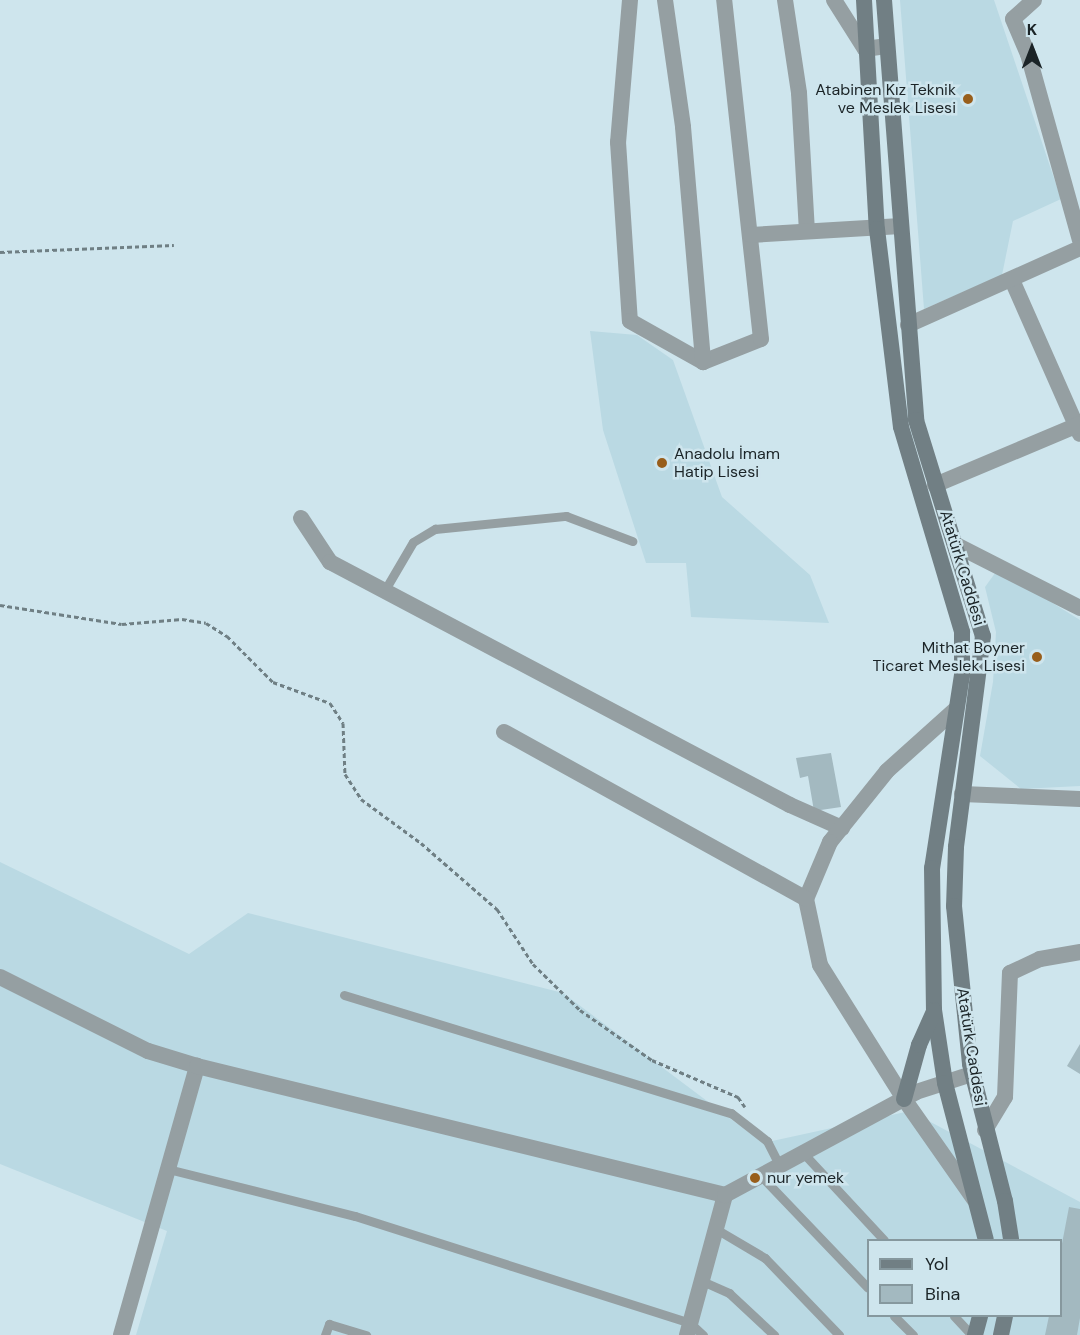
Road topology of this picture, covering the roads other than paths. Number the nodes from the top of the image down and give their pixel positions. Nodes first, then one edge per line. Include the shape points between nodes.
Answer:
1 (630, 0) edge
2 (665, 0) edge
3 (724, 0) edge
4 (785, 0) edge
5 (834, 0) edge
6 (864, 0) edge
7 (884, 0) edge
8 (1034, 0) edge
9 (886, 46) junction
10 (865, 49) junction
11 (901, 226) junction
12 (878, 229) junction
13 (807, 231) junction
14 (751, 235) junction
15 (1080, 240) edge
16 (1080, 248) edge
17 (1012, 280) junction
18 (908, 325) junction
19 (703, 362) junction
20 (1079, 428) edge
21 (935, 485) junction
22 (301, 518) dead end
23 (632, 541) dead end
24 (956, 545) junction
25 (386, 588) junction
26 (1080, 608) edge
27 (956, 709) junction
28 (504, 732) dead end
29 (962, 795) junction
30 (1080, 799) edge
31 (842, 828) junction
32 (806, 899) junction
33 (1080, 952) edge
34 (0, 977) edge
35 (344, 995) dead end
36 (934, 1010) junction
37 (197, 1066) junction
38 (972, 1074) junction
39 (945, 1083) junction
40 (904, 1099) junction
41 (986, 1130) junction
42 (805, 1155) junction
43 (781, 1167) junction
44 (168, 1169) junction
45 (762, 1177) junction
46 (725, 1196) junction
47 (979, 1205) junction
48 (716, 1229) junction
49 (883, 1239) edge
50 (986, 1239) edge
51 (1011, 1239) edge
52 (702, 1281) junction
53 (867, 1287) edge
54 (895, 1317) edge
55 (955, 1317) edge
56 (980, 1317) edge
57 (1005, 1317) edge
58 (688, 1329) edge
59 (121, 1335) edge
60 (325, 1335) edge
61 (366, 1335) edge
62 (703, 1335) edge
63 (774, 1335) edge
64 (839, 1335) edge
65 (913, 1335) edge
66 (974, 1335) edge
67 (1001, 1335) edge

1 - 19 street via 618,142 630,321
2 - 19 street via 682,127
3 - 14 street
4 - 13 street via 799,93
5 - 10 street
6 - 10 main road, Atatürk Caddesi
7 - 9 main road, Atatürk Caddesi
8 - 15 street via 1013,19 1028,54
9 - 10 street
9 - 11 main road, Atatürk Caddesi
10 - 12 main road, Atatürk Caddesi
11 - 12 street
11 - 18 main road, Atatürk Caddesi
12 - 13 street
12 - 27 main road, Atatürk Caddesi via 906,449 962,632 962,675
13 - 14 street
14 - 19 street via 761,339
16 - 17 street
17 - 18 street
17 - 20 street
18 - 21 main road, Atatürk Caddesi via 916,420
20 - 21 street
21 - 24 main road, Atatürk Caddesi
22 - 25 street via 330,562
23 - 25 lane via 566,516 435,529 413,542
24 - 26 street
24 - 29 main road, Atatürk Caddesi via 975,602 983,643
25 - 31 street via 790,805
27 - 31 street via 887,771
27 - 36 main road, Atatürk Caddesi via 932,868
28 - 32 street
29 - 30 street
29 - 38 main road, Atatürk Caddesi via 954,906
31 - 32 street via 830,842
32 - 40 street via 820,965
33 - 41 street via 1040,959 1010,973 1005,1096
34 - 37 street via 148,1051
35 - 43 lane via 731,1113 749,1123 767,1141
36 - 39 main road, Atatürk Caddesi
36 - 40 main road via 919,1045
37 - 44 street
37 - 46 street
38 - 39 street
38 - 41 main road, Atatürk Caddesi
39 - 40 street
39 - 47 main road, Atatürk Caddesi
40 - 42 street
40 - 47 street
41 - 51 main road, Atatürk Caddesi
42 - 43 street
42 - 49 lane
43 - 45 street
44 - 58 lane via 355,1216
44 - 59 street
45 - 46 street
45 - 53 lane
46 - 48 street
47 - 50 main road, Atatürk Caddesi
48 - 52 street
48 - 64 lane via 765,1258
52 - 58 street
52 - 63 lane via 729,1293
54 - 65 lane
55 - 66 lane
56 - 66 main road
57 - 67 main road
58 - 62 lane
60 - 61 lane via 329,1324

